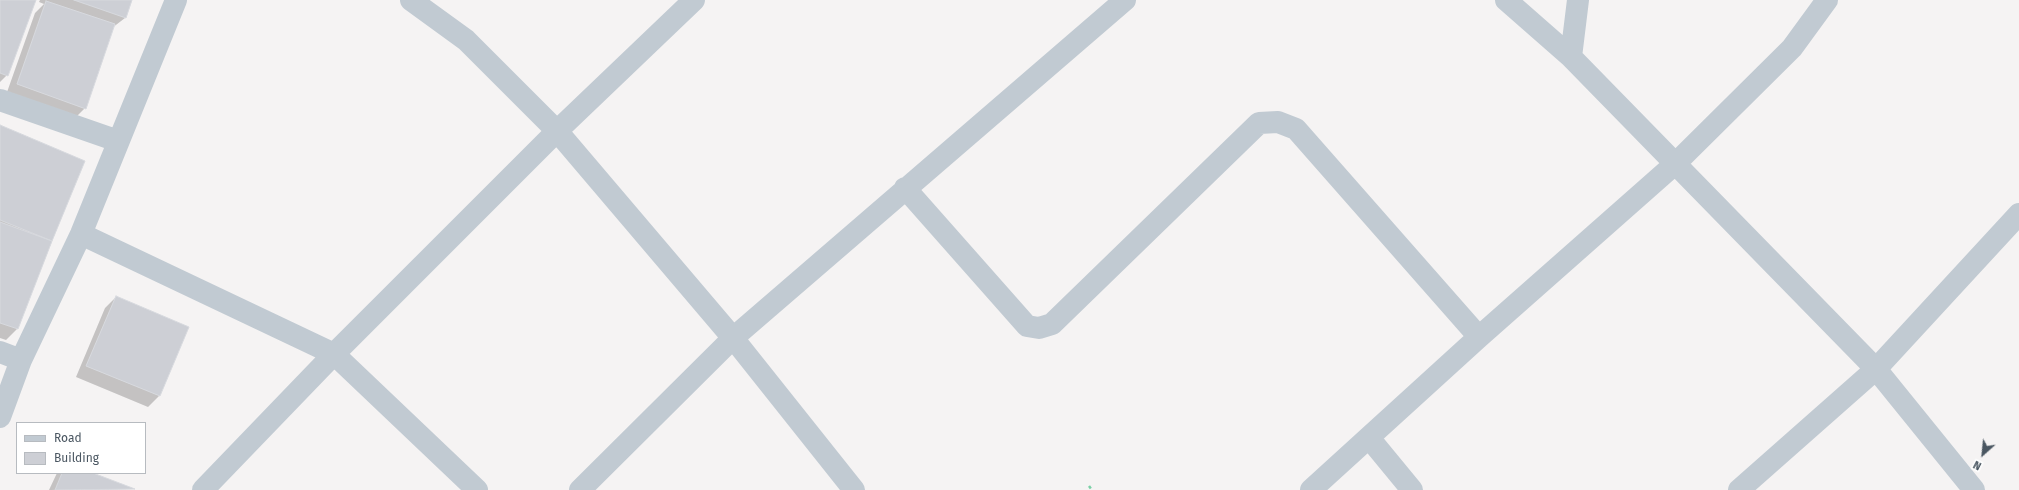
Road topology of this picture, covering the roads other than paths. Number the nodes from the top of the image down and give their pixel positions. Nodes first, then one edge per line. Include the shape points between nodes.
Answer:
1 (176, 0) edge
2 (411, 0) edge
3 (694, 0) edge
4 (1125, 0) edge
5 (1506, 0) edge
6 (1578, 0) edge
7 (1826, 0) edge
8 (1571, 57) junction
9 (0, 100) edge
10 (557, 131) junction
11 (118, 141) junction
12 (1676, 163) junction
13 (905, 188) junction
14 (2019, 214) edge
15 (81, 234) junction
16 (1479, 337) junction
17 (733, 338) junction
18 (0, 352) edge
19 (334, 354) junction
20 (21, 360) junction
21 (1876, 369) junction
22 (0, 417) edge
23 (1370, 439) junction
24 (203, 490) edge
25 (477, 490) edge
26 (580, 490) edge
27 (854, 490) edge
28 (1311, 490) edge
29 (1412, 490) edge
30 (1739, 490) edge
31 (1974, 490) edge

1 - 11 street
2 - 10 street via 466,40
3 - 10 street
4 - 13 street
5 - 8 street
6 - 8 street
7 - 12 street via 1792,48
8 - 12 street
9 - 11 street
10 - 17 street
10 - 19 street
11 - 15 street
12 - 16 street
12 - 21 street
13 - 16 street via 1027,326 1038,328 1052,324 1259,123 1278,122 1296,129
13 - 17 street
14 - 21 street
15 - 19 street
15 - 20 street
16 - 23 street
17 - 26 street
17 - 27 street
18 - 20 street
19 - 24 street
19 - 25 street
20 - 22 street
21 - 30 street
21 - 31 street
23 - 28 street
23 - 29 street

